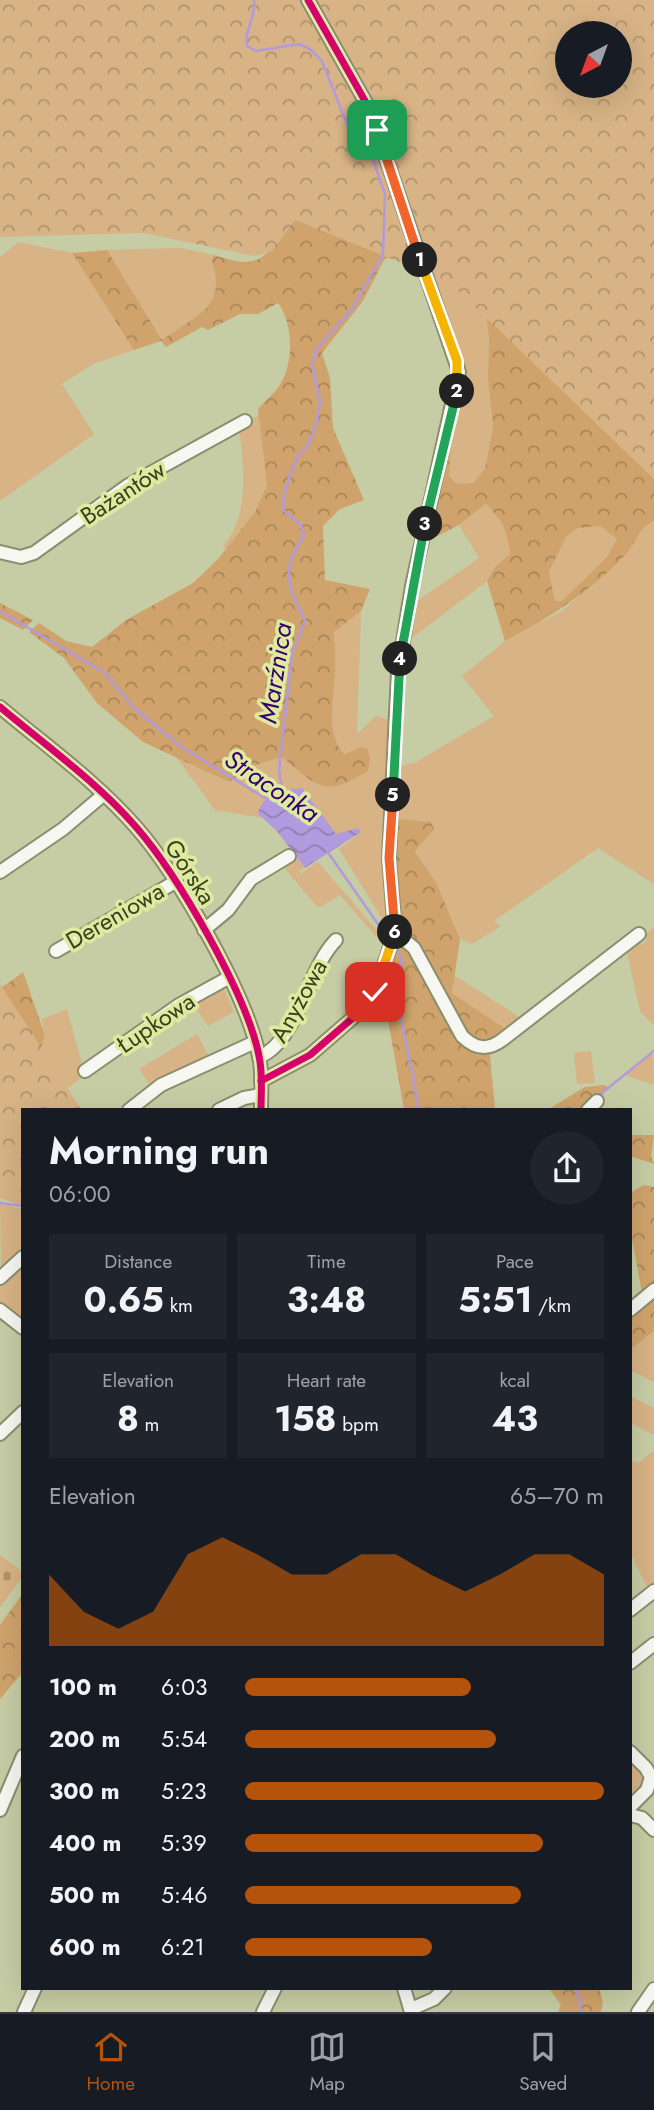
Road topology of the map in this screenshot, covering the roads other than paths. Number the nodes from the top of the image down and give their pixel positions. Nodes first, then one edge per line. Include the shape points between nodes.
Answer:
1 (308, 0) edge
2 (246, 421) dead end
3 (0, 552) edge
4 (0, 707) edge
5 (103, 795) junction
6 (289, 856) dead end
7 (0, 872) edge
8 (174, 882) junction
9 (204, 930) junction
10 (639, 934) dead end
11 (392, 939) junction
12 (335, 940) dead end
13 (57, 951) dead end
14 (228, 978) junction
15 (255, 1042) junction
16 (259, 1058) junction
17 (85, 1071) dead end
18 (261, 1088) junction
19 (132, 1108) edge
20 (223, 1108) edge
21 (261, 1108) edge
22 (21, 1259) edge
23 (0, 1279) edge
24 (654, 1290) edge
25 (632, 1308) edge
26 (0, 1310) edge
27 (21, 1326) edge
28 (21, 1414) edge
29 (0, 1434) edge
30 (654, 1591) edge
31 (632, 1608) edge
32 (654, 1644) edge
33 (632, 1661) edge
34 (632, 1754) edge
35 (20, 1774) edge
36 (632, 1805) edge
37 (0, 1810) edge
38 (632, 1816) edge
39 (654, 1830) edge
40 (654, 1989) edge
41 (34, 1990) edge
42 (274, 1990) edge
43 (405, 1990) edge
44 (444, 1990) edge
45 (411, 2011) edge
46 (24, 2012) edge
47 (263, 2012) edge
48 (638, 2012) edge

1 - 11 street via 369,108 459,372 398,672 389,858
2 - 3 street, Bażantów via 136,480 34,553 21,557
4 - 5 street, Górska
5 - 7 street
5 - 8 street, Górska via 136,827
6 - 9 street via 251,879 228,910
8 - 9 street, Górska
8 - 13 street, Dereniowa
9 - 14 street, Górska
10 - 11 street via 502,1040 485,1048 462,1036 414,948
11 - 18 street via 375,992 356,1015 310,1055
12 - 16 street, Anyżowa via 274,1048
14 - 15 street, Górska
14 - 17 street, Łupkowa via 179,1005
15 - 16 street, Górska
15 - 19 street via 161,1085
16 - 18 street, Górska
18 - 20 street
18 - 21 street, Górska
22 - 23 street
24 - 25 street
26 - 27 street
28 - 29 street
30 - 31 street
32 - 33 street
34 - 36 street via 651,1777 647,1790
35 - 37 street
38 - 39 street
40 - 48 street
41 - 46 street
42 - 47 street
43 - 45 street
44 - 45 street

